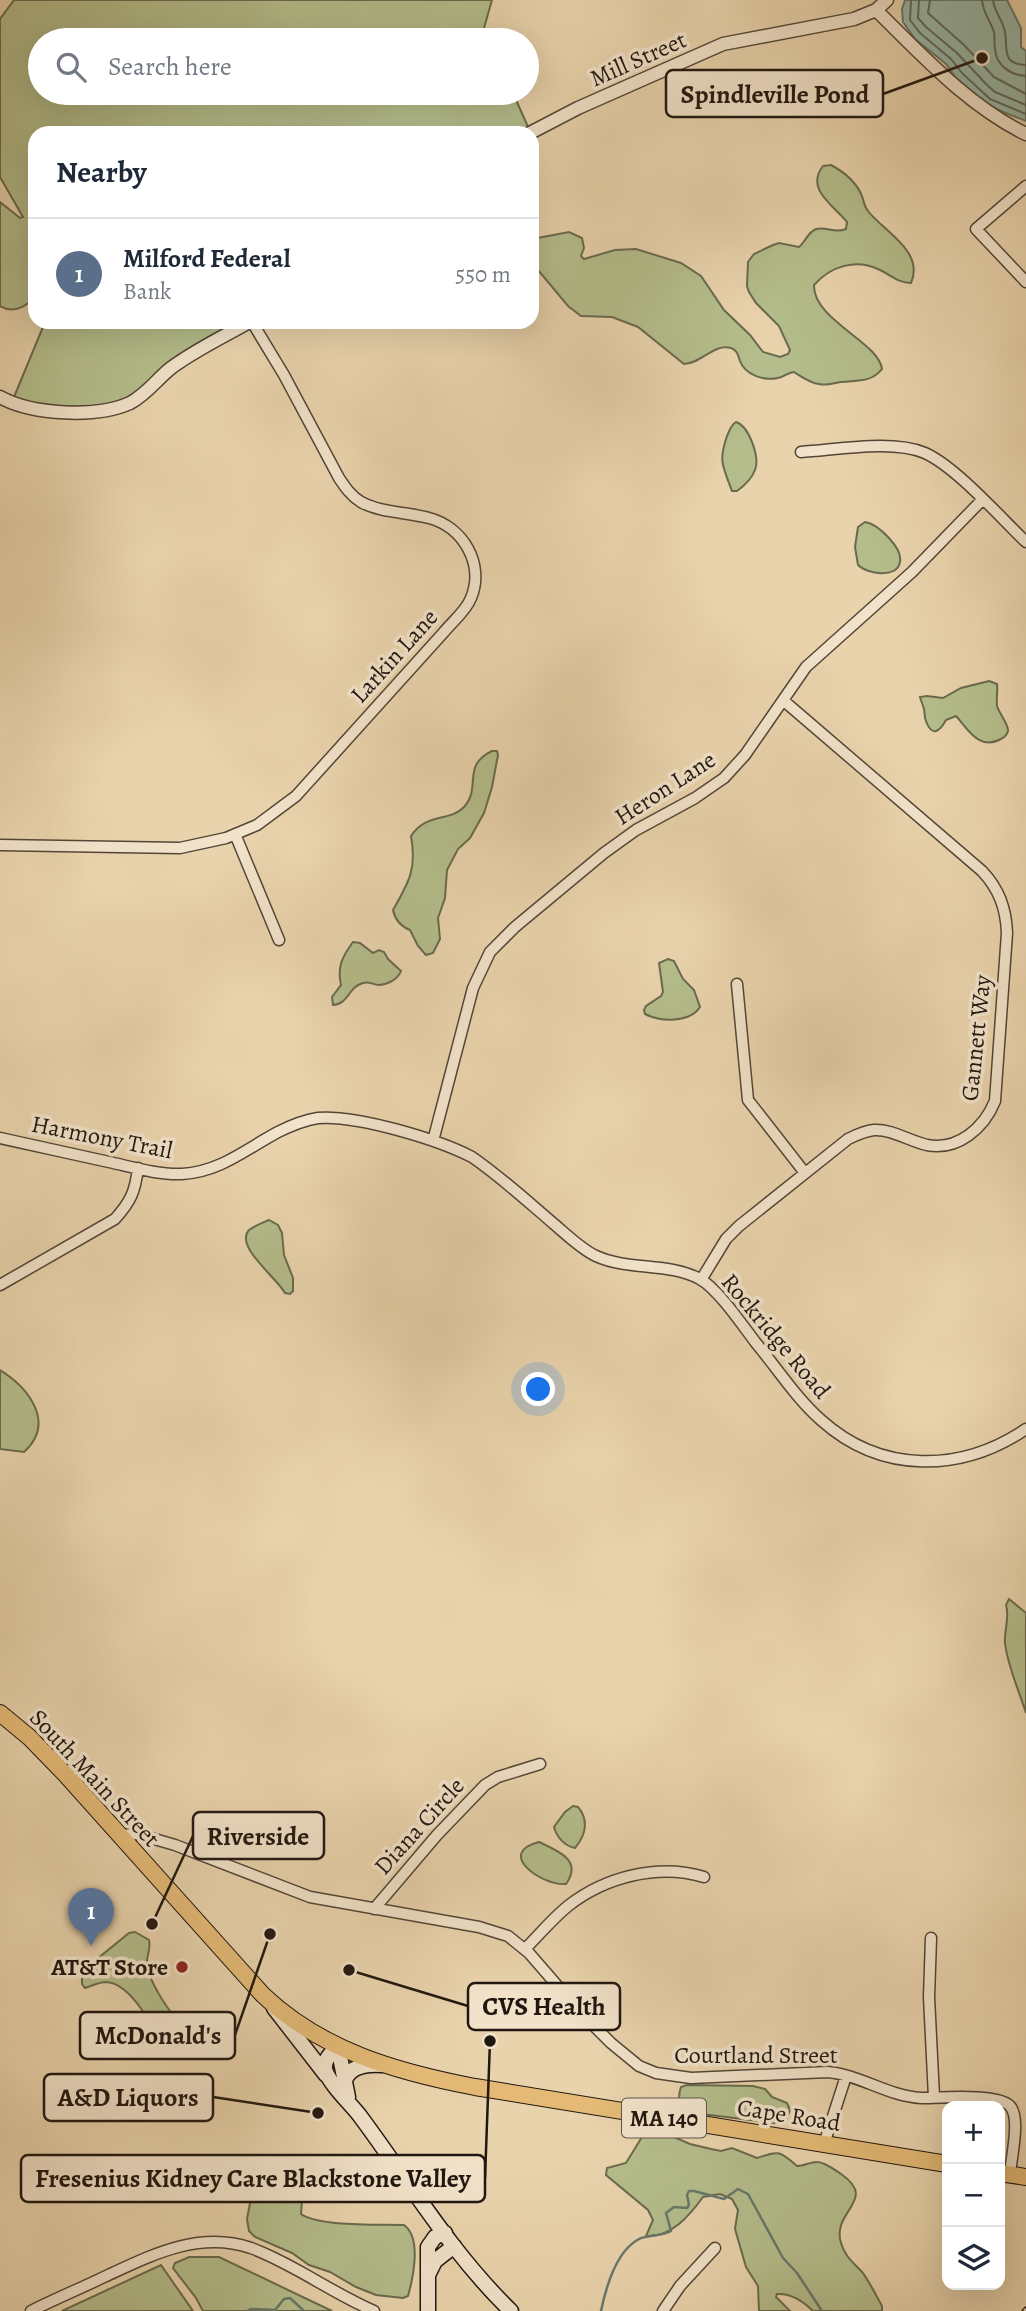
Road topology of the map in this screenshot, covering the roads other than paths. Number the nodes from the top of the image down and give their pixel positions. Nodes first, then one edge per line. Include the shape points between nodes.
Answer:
1 (887, 0) edge
2 (876, 10) junction
3 (539, 128) edge
4 (1026, 134) edge
5 (1026, 186) edge
6 (1026, 282) edge
7 (238, 329) edge
8 (255, 329) edge
9 (0, 397) edge
10 (801, 452) dead end
11 (982, 500) junction
12 (1026, 542) edge
13 (784, 701) junction
14 (235, 834) junction
15 (0, 845) edge
16 (279, 940) dead end
17 (737, 984) dead end
18 (0, 1138) edge
19 (433, 1141) junction
20 (138, 1168) junction
21 (805, 1173) junction
22 (701, 1280) junction
23 (0, 1285) edge
24 (1026, 1429) edge
25 (0, 1713) edge
26 (540, 1764) dead end
27 (119, 1835) junction
28 (704, 1877) dead end
29 (374, 1909) junction
30 (931, 1938) dead end
31 (525, 1949) junction
32 (272, 2003) junction
33 (338, 2047) junction
34 (383, 2065) junction
35 (846, 2076) junction
36 (337, 2082) junction
37 (934, 2097) junction
38 (824, 2144) junction
39 (942, 2163) edge
40 (1012, 2175) edge
41 (432, 2215) junction
42 (445, 2233) junction
43 (454, 2246) junction
44 (715, 2248) dead end
45 (428, 2250) junction
46 (428, 2274) junction
47 (31, 2311) edge
48 (374, 2311) edge
49 (428, 2311) edge
50 (511, 2311) edge
51 (663, 2311) edge

1 - 2 street, Mill Street
2 - 3 street, Mill Street via 842,22 723,44
2 - 4 street via 973,100
5 - 6 street via 976,229
7 - 9 street via 188,357 121,406 48,411
8 - 14 street, Larkin Lane via 350,494 374,507 429,518 451,528 468,548 474,578 465,608 296,796 257,825
10 - 11 street via 912,449 947,466
11 - 12 street
11 - 13 street, Heron Lane via 912,572 806,667
13 - 19 street, Heron Lane via 724,778 604,853 490,952 474,988
13 - 21 street, Gannett Way via 982,871 1000,896 1006,920 997,1088 984,1123 968,1137 938,1146 880,1130 864,1132
14 - 15 street, Larkin Lane via 180,848
14 - 16 street
17 - 21 street via 748,1100
18 - 20 street, Harmony Trail
19 - 20 street, Harmony Trail via 356,1121 316,1118 295,1124 228,1163 205,1171 181,1174
19 - 22 street, Rockridge Road via 486,1167 597,1256
20 - 23 street via 129,1203 115,1219
21 - 22 street, Gannett Way via 726,1238
22 - 24 street, Rockridge Road via 811,1411 863,1448 916,1462 944,1462 982,1453
25 - 27 main road, South Main Street / MA 140 via 52,1760
26 - 29 street, Diana Circle via 495,1778 479,1789
27 - 29 street, Courtland Street via 137,1834 175,1845 306,1896
27 - 32 main road, South Main Street / MA 140
28 - 31 street via 660,1872 613,1881 569,1905
29 - 31 street, Courtland Street via 487,1929 512,1938
30 - 37 street
31 - 35 street, Courtland Street via 606,2038 651,2072 691,2078 818,2072
32 - 33 main road, South Main Street / MA 140
32 - 36 main road via 291,2032
33 - 34 main road, Cape Road / MA 140
33 - 36 main road via 326,2061 326,2073
34 - 36 main road via 355,2069
34 - 38 main road, Cape Road / MA 140 via 496,2091
35 - 37 street, Courtland Street via 903,2095
35 - 38 street
36 - 41 main road
37 - 40 street, Courtland Street via 999,2101 1011,2107 1016,2124
38 - 39 main road, Cape Road / MA 140
41 - 42 main road
41 - 45 main road
42 - 43 main road
42 - 45 main road via 432,2239
43 - 46 main road via 435,2260
43 - 50 main road
44 - 51 street
45 - 46 main road
46 - 49 main road
47 - 48 street via 156,2253 209,2242 252,2249

